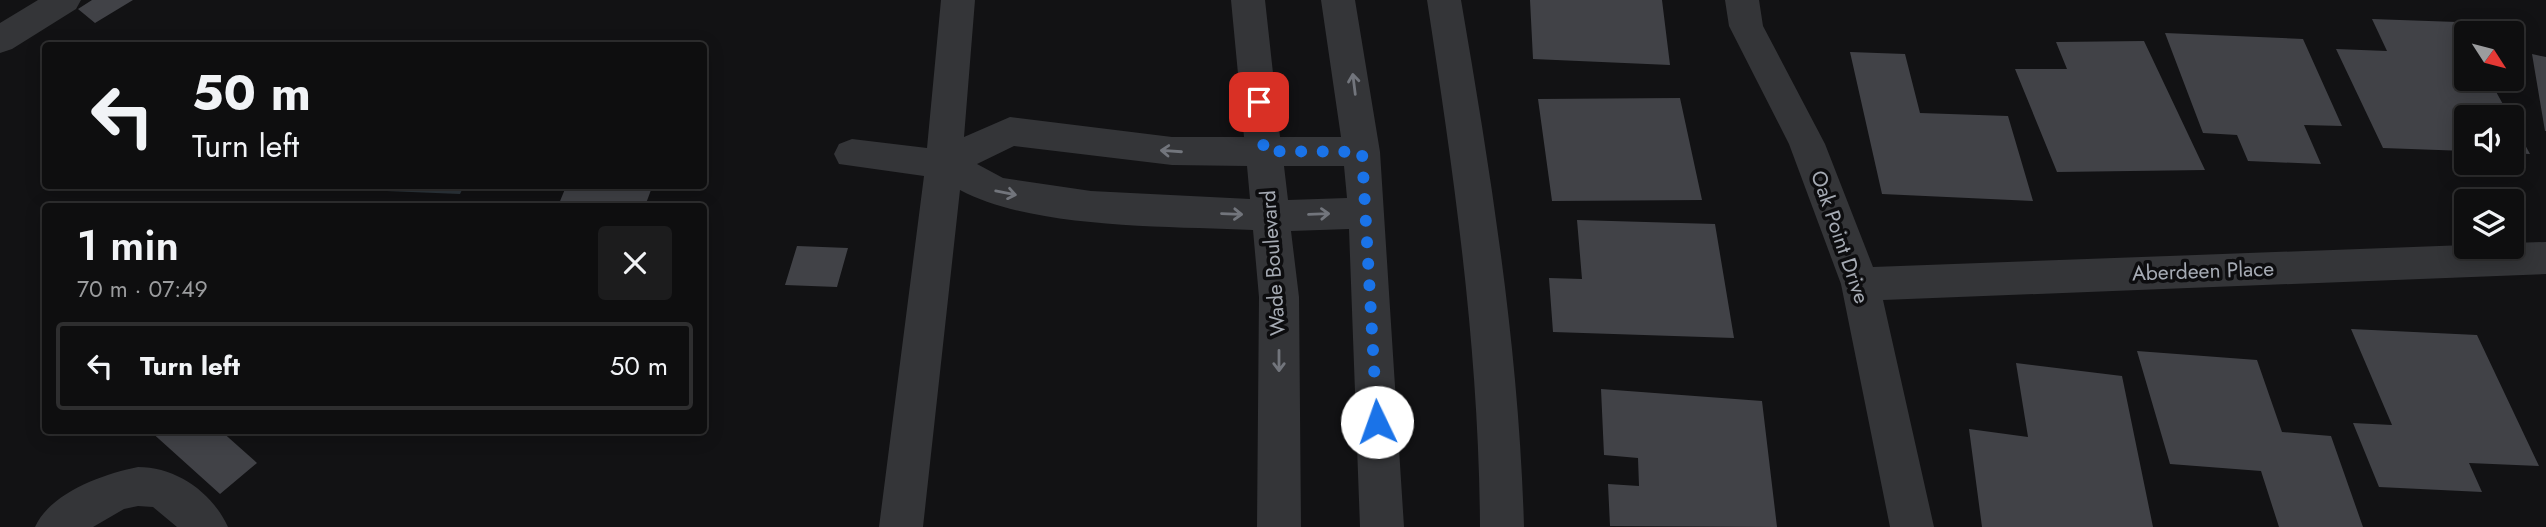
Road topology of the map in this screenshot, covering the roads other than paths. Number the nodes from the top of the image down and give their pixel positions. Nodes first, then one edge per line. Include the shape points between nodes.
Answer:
1 (65, 0) edge
2 (958, 0) edge
3 (1248, 0) edge
4 (1338, 0) edge
5 (1444, 0) edge
6 (1742, 0) edge
7 (0, 40) edge
8 (1264, 151) junction
9 (1362, 152) junction
10 (852, 154) dead end
11 (944, 164) junction
12 (1367, 213) junction
13 (1271, 216) junction
14 (2546, 258) edge
15 (1860, 284) junction
16 (57, 527) edge
17 (206, 527) edge
18 (901, 527) edge
19 (1279, 527) edge
20 (1381, 527) edge
21 (1502, 527) edge
22 (1912, 527) edge

1 - 7 street
2 - 11 street
3 - 8 street, Wade Boulevard
9 -> 4 street
5 - 21 street via 1479,219 1503,442
6 - 15 street, Oak Point Drive via 1746,26 1807,144
8 - 9 street
8 -> 11 street via 1172,151 1010,131
8 - 13 street, Wade Boulevard
9 - 12 street
10 - 11 street
11 -> 13 street via 996,192 1091,206
11 - 18 street
13 -> 12 street
12 - 20 street
13 -> 19 street, Wade Boulevard via 1279,297
14 - 15 street, Aberdeen Place
15 - 22 street, Oak Point Drive
16 - 17 street via 101,499 146,487 164,490

